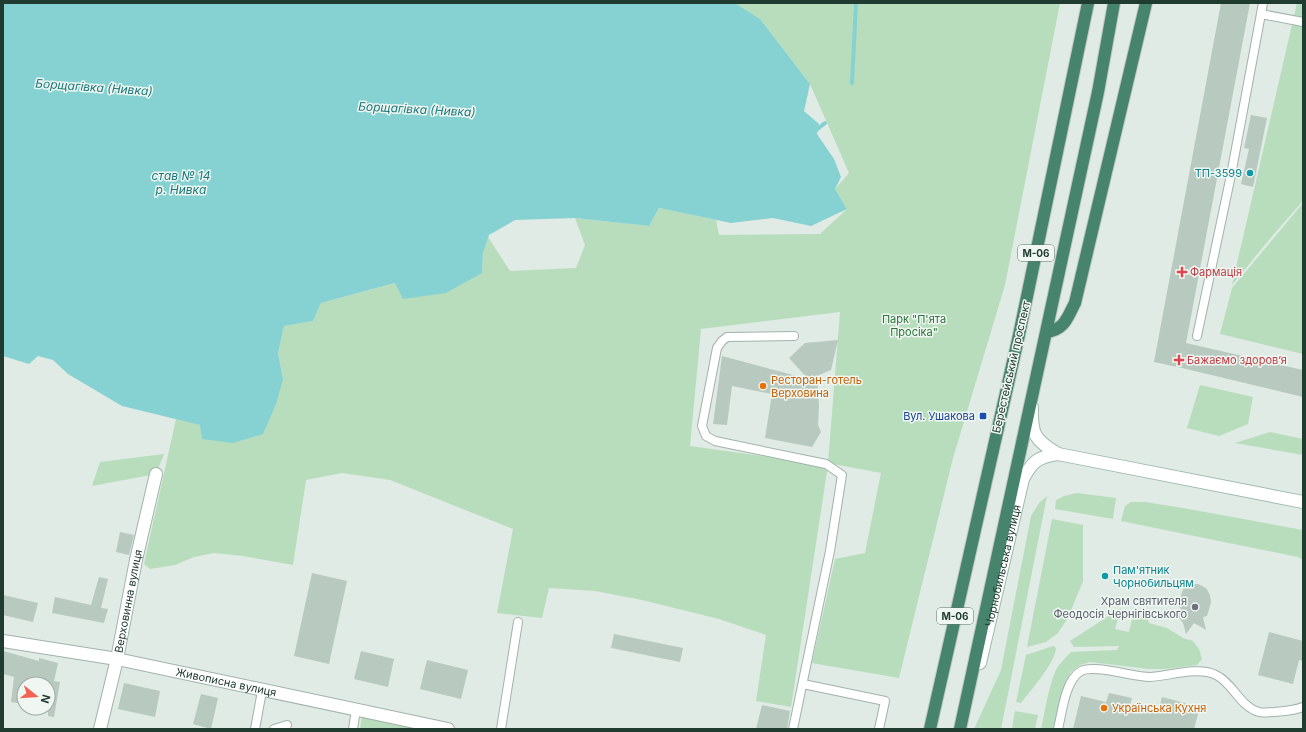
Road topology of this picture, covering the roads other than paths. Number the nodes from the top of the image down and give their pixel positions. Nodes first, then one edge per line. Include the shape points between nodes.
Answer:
1 (1088, 3) edge
2 (1114, 3) edge
3 (1146, 3) edge
4 (1262, 3) edge
5 (1260, 14) junction
6 (1303, 22) edge
7 (1046, 332) junction
8 (794, 336) dead end
9 (1198, 336) dead end
10 (1033, 396) junction
11 (1058, 454) junction
12 (156, 474) dead end
13 (1303, 502) edge
14 (518, 622) dead end
15 (3, 641) edge
16 (117, 660) junction
17 (803, 684) junction
18 (262, 691) junction
19 (968, 695) junction
20 (1303, 707) edge
21 (356, 710) junction
22 (287, 724) dead end
23 (100, 729) edge
24 (254, 729) edge
25 (274, 729) edge
26 (353, 729) edge
27 (448, 729) edge
28 (500, 729) edge
29 (794, 729) edge
30 (879, 729) edge
31 (930, 729) edge
32 (960, 729) edge
33 (1058, 729) edge

1 - 31 highway, Берестейський проспект / М-06 via 1019,335
2 - 7 highway, М-06 via 1098,92
3 - 7 highway via 1075,303 1064,324 1056,331
4 - 5 lane
5 - 6 lane
5 - 9 lane
7 - 10 highway, М-06
8 - 17 lane via 727,337 722,341 717,348 702,426 706,436 715,441 826,464 842,475 830,551
10 - 11 street, Чорнобильська вулиця via 1032,420 1035,435 1042,444
10 - 19 highway, М-06
11 - 13 street, Чорнобильська вулиця
11 - 19 street, Чорнобильська вулиця via 1036,460 1023,479 978,675
12 - 16 street, Верховинна вулиця
14 - 28 lane
15 - 16 street, Живописна вулиця
16 - 18 street, Живописна вулиця
16 - 23 street, Верховинна вулиця
17 - 29 lane
17 - 30 lane via 885,701
18 - 21 street, Живописна вулиця
18 - 24 lane
19 - 32 highway, М-06
20 - 33 lane via 1294,711 1259,712 1250,708 1226,682 1207,672 1149,677 1093,669 1074,676 1068,686
21 - 26 lane
21 - 27 street, Живописна вулиця
22 - 25 lane

